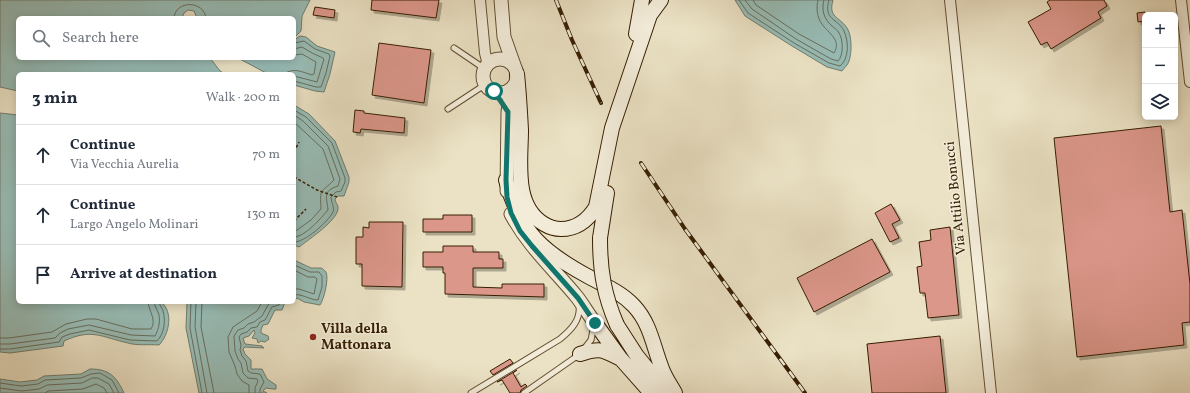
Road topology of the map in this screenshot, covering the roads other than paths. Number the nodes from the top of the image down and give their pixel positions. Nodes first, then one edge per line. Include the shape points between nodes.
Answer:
1 (480, 0) edge
2 (500, 0) edge
3 (642, 0) edge
4 (661, 0) edge
5 (950, 0) edge
6 (1181, 0) edge
7 (504, 37) junction
8 (454, 48) dead end
9 (489, 65) junction
10 (516, 71) junction
11 (1190, 82) edge
12 (626, 87) junction
13 (490, 88) junction
14 (511, 89) junction
15 (448, 109) dead end
16 (508, 112) junction
17 (506, 180) junction
18 (578, 298) junction
19 (595, 323) junction
20 (580, 354) junction
21 (621, 359) junction
22 (470, 393) edge
23 (524, 393) edge
24 (650, 393) edge
25 (668, 393) edge
26 (676, 393) edge
27 (991, 393) edge

1 - 9 street via 485,53
2 - 7 street
3 - 12 main road
4 - 12 main road via 648,21
5 - 27 street, Via Attilio Bonucci
6 - 11 street
7 - 9 street
7 - 10 street
8 - 9 lane
9 - 10 street via 504,59
9 - 13 street via 484,74
10 - 12 main road via 521,166 527,206 536,219 550,227 562,229 578,226 591,216 596,207 612,128
10 - 14 street via 515,85
12 - 25 main road, bridge via 600,238 602,278 617,325 637,356
13 - 14 street via 500,93
13 - 15 lane
13 - 16 street
14 - 16 street
16 - 17 street
17 - 18 street via 511,213 520,231
17 - 26 main road via 516,212 537,241 571,267 619,293 644,318 661,367
18 - 19 street
18 - 22 lane via 580,310 573,328 560,339
19 - 20 lane via 591,340
19 - 21 main road
20 - 21 main road via 604,350
20 - 23 lane
21 - 24 main road

